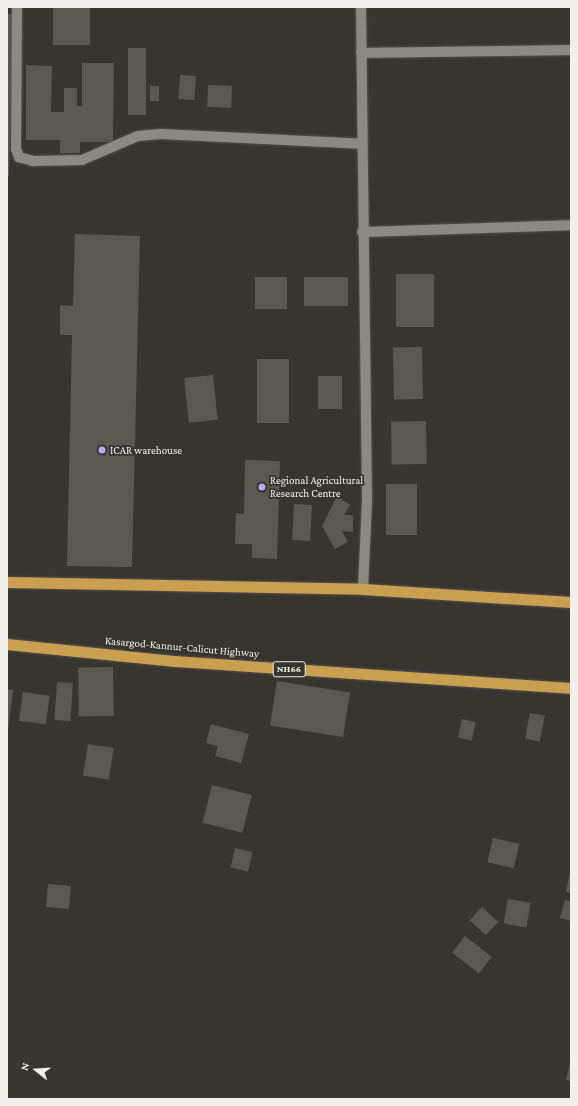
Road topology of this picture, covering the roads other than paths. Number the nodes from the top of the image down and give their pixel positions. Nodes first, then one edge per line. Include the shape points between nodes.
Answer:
1 (17, 7) edge
2 (361, 7) edge
3 (571, 50) edge
4 (361, 53) junction
5 (362, 144) junction
6 (571, 225) edge
7 (362, 232) junction
8 (7, 582) edge
9 (363, 589) junction
10 (571, 602) edge
11 (7, 644) edge
12 (571, 688) edge

1 - 5 street via 16,149 19,157 33,161 82,160 138,136 161,134
2 - 4 street
3 - 4 street
4 - 5 street
5 - 7 street
6 - 7 street
7 - 9 street via 366,501
8 - 9 highway
9 - 10 highway
11 - 12 highway, Kasargod-Kannur-Calicut Highway / NH66 via 175,661

